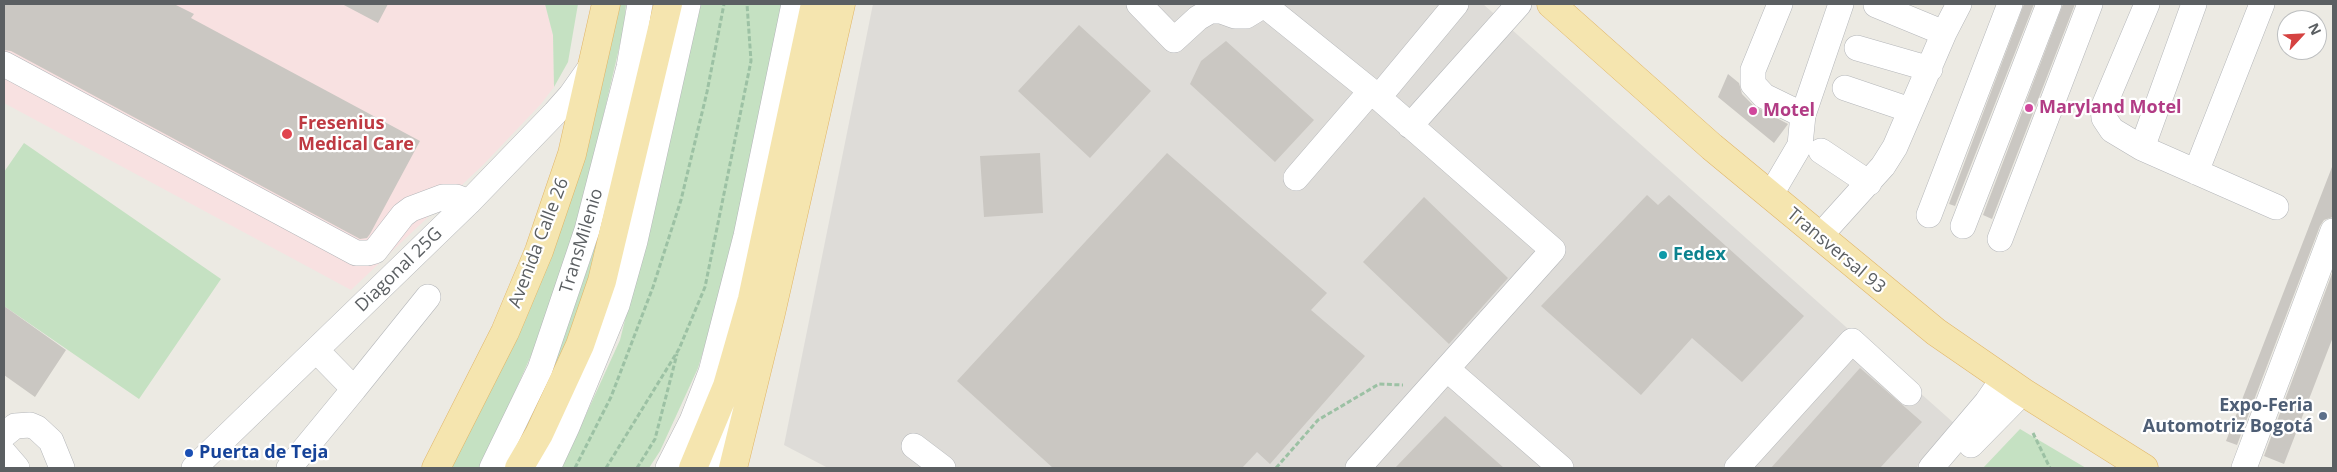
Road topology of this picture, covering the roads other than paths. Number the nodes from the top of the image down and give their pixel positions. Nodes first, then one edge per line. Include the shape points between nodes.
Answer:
1 (606, 4) edge
2 (640, 4) edge
3 (668, 4) edge
4 (688, 4) edge
5 (794, 4) edge
6 (815, 4) edge
7 (841, 4) edge
8 (1139, 4) edge
9 (1263, 4) edge
10 (1456, 4) edge
11 (1519, 4) edge
12 (1551, 4) edge
13 (1780, 4) edge
14 (1841, 4) edge
15 (1959, 4) edge
16 (2010, 4) edge
17 (2048, 4) edge
18 (2090, 4) edge
19 (2147, 4) edge
20 (2194, 4) edge
21 (2262, 4) edge
22 (1876, 5) dead end
23 (1207, 7) edge
24 (1944, 34) junction
25 (1857, 48) dead end
26 (594, 62) junction
27 (4, 64) edge
28 (1930, 69) junction
29 (1845, 88) dead end
30 (1374, 95) junction
31 (1910, 110) junction
32 (1802, 125) junction
33 (1410, 126) junction
34 (2142, 148) junction
35 (1821, 151) dead end
36 (2196, 172) junction
37 (1296, 178) dead end
38 (1869, 183) junction
39 (1766, 192) junction
40 (469, 202) junction
41 (2276, 207) dead end
42 (1929, 215) dead end
43 (1963, 226) dead end
44 (2333, 231) edge
45 (1819, 237) junction
46 (2000, 239) dead end
47 (428, 298) dead end
48 (771, 312) junction
49 (316, 350) junction
50 (1447, 369) junction
51 (2013, 386) junction
52 (354, 389) junction
53 (1909, 394) dead end
54 (4, 435) edge
55 (914, 446) dead end
56 (4, 453) edge
57 (17, 468) edge
58 (62, 468) edge
59 (194, 468) edge
60 (289, 468) edge
61 (436, 468) edge
62 (492, 468) edge
63 (519, 468) edge
64 (548, 468) edge
65 (668, 468) edge
66 (693, 468) edge
67 (712, 468) edge
68 (732, 468) edge
69 (943, 468) edge
70 (1358, 468) edge
71 (1561, 468) edge
72 (1737, 468) edge
73 (1931, 468) edge
74 (1949, 468) edge
75 (2144, 468) edge
76 (2244, 468) edge

1 - 26 main road, Avenida Calle 26
2 - 62 street, TransMilenio via 629,67 588,230 540,369
3 - 63 main road via 602,281 580,345 539,434
4 - 64 street via 635,241 617,305
5 - 65 street via 746,236 711,372 692,421
6 - 66 main road via 749,308 727,386
7 - 48 main road
8 - 23 street via 1174,40
9 - 23 street via 1246,16
9 - 30 street
10 - 30 street
11 - 33 street
12 - 39 main road, Transversal 93
13 - 32 street via 1753,70 1753,84
14 - 32 street
15 - 24 street
16 - 42 street
17 - 43 street
18 - 46 street
19 - 34 street via 2103,108 2104,118 2112,130
20 - 34 street
21 - 36 street
22 - 24 street
24 - 28 street
25 - 28 street
26 - 40 street, Diagonal 25G via 566,101
26 - 61 main road, Avenida Calle 26 via 572,154 539,251 505,332
27 - 40 street via 356,253 368,254 374,250 411,209 443,197
28 - 31 street
29 - 31 street
30 - 33 street
30 - 37 street
31 - 38 street via 1895,147
32 - 39 street via 1791,140
33 - 50 street via 1553,250
34 - 36 street
35 - 38 street
36 - 41 street
38 - 45 street
39 - 45 main road, Transversal 93
40 - 49 street, Diagonal 25G
44 - 76 street
45 - 51 main road, Transversal 93 via 1936,332
47 - 52 street
48 - 67 street via 745,390
48 - 68 main road
49 - 52 street
49 - 59 street, Diagonal 25G
50 - 70 street
50 - 71 street
51 - 73 street via 1987,402
51 - 74 street
51 - 75 main road, Transversal 93
52 - 60 street
53 - 72 street via 1852,341
54 - 58 street via 16,426 37,428 50,441
55 - 69 street
56 - 57 street

